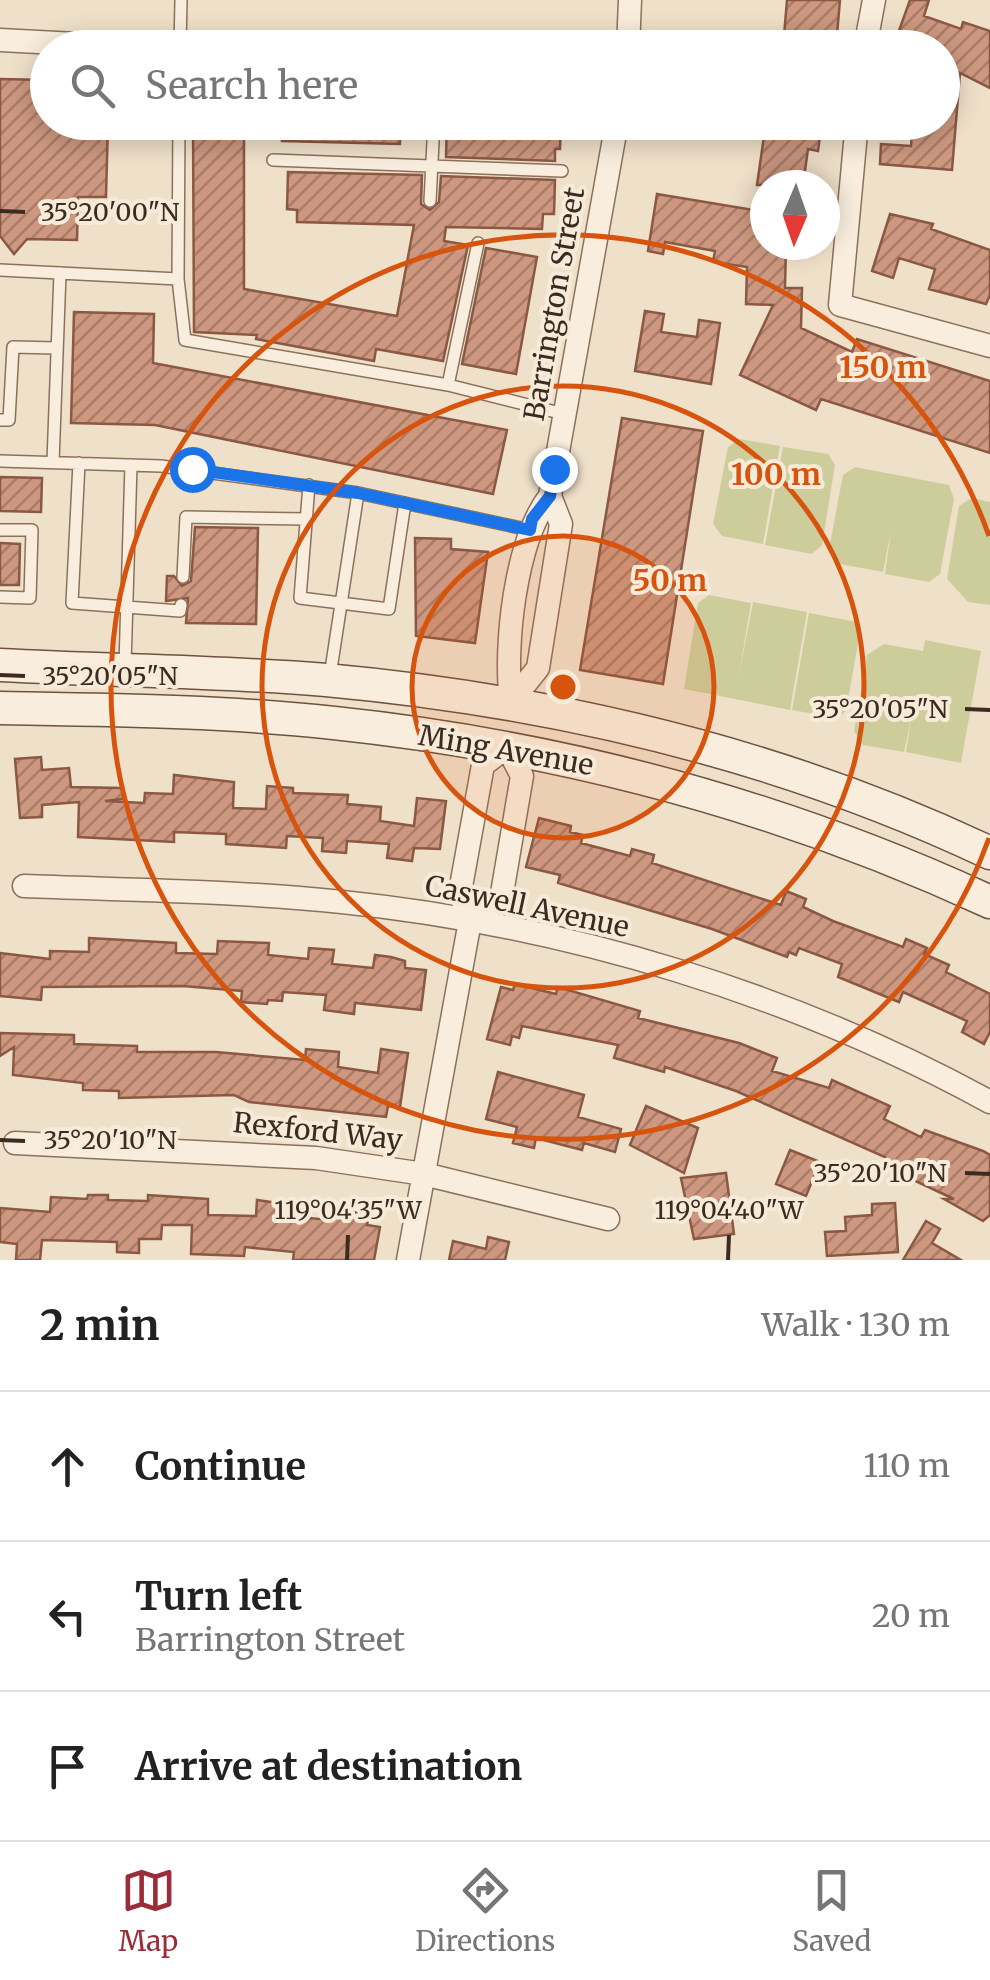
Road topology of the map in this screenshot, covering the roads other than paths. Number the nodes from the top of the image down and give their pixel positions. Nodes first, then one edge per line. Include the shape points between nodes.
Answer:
1 (181, 0) edge
2 (630, 0) edge
3 (874, 0) edge
4 (180, 30) edge
5 (629, 30) edge
6 (868, 30) edge
7 (0, 40) edge
8 (30, 42) edge
9 (179, 140) edge
10 (433, 140) edge
11 (614, 140) edge
12 (855, 140) edge
13 (273, 160) dead end
14 (432, 166) junction
15 (562, 171) dead end
16 (430, 201) dead end
17 (478, 243) dead end
18 (0, 270) edge
19 (60, 273) junction
20 (178, 279) junction
21 (990, 346) edge
22 (56, 348) junction
23 (448, 385) junction
24 (564, 414) junction
25 (0, 420) edge
26 (0, 461) edge
27 (53, 462) junction
28 (80, 463) junction
29 (132, 465) junction
30 (308, 485) junction
31 (358, 493) junction
32 (550, 496) junction
33 (404, 503) junction
34 (306, 519) junction
35 (530, 530) junction
36 (1, 534) edge
37 (182, 577) dead end
38 (0, 597) edge
39 (343, 603) junction
40 (180, 605) dead end
41 (126, 606) junction
42 (0, 665) edge
43 (125, 670) junction
44 (330, 680) junction
45 (511, 702) junction
46 (0, 708) edge
47 (332, 722) junction
48 (670, 739) junction
49 (507, 747) junction
50 (990, 854) edge
51 (24, 886) dead end
52 (990, 902) edge
53 (470, 921) junction
54 (990, 1102) edge
55 (16, 1142) dead end
56 (424, 1174) junction
57 (608, 1219) dead end
58 (408, 1260) edge

1 - 4 lane
2 - 5 street
3 - 6 street
7 - 8 street
9 - 20 lane
10 - 14 lane
11 - 24 street, Barrington Street
12 - 21 street via 840,305
13 - 14 lane
14 - 15 lane
14 - 16 lane
17 - 23 lane
18 - 19 lane
19 - 20 lane
19 - 22 lane
20 - 23 lane via 185,340
22 - 25 lane via 12,346 10,420
22 - 27 lane
23 - 24 lane
24 - 32 street, Barrington Street
26 - 27 lane
27 - 28 lane
28 - 29 lane
28 - 41 lane via 72,603
29 - 30 lane
29 - 41 lane
30 - 31 lane
30 - 34 lane
31 - 33 lane
31 - 39 lane
32 - 35 street, Barrington Street
32 - 45 street, Barrington Street via 561,524 538,668
33 - 35 lane
33 - 39 lane via 388,609
34 - 37 lane via 186,517
34 - 39 lane via 300,598
35 - 45 street, Barrington Street via 506,660
36 - 38 lane via 32,530 30,598
39 - 44 lane
40 - 41 lane via 180,611
41 - 43 lane
42 - 43 main road, Ming Avenue
43 - 44 main road, Ming Avenue
44 - 45 main road, Ming Avenue
45 - 47 main road via 484,720
45 - 48 main road, Ming Avenue
46 - 47 main road, Ming Avenue
47 - 49 main road, Ming Avenue
48 - 49 main road via 549,728
48 - 50 main road, Ming Avenue via 863,798
49 - 52 main road, Ming Avenue via 772,814
49 - 53 street via 483,765 460,892
49 - 53 street via 522,776 502,899
51 - 53 street, Caswell Avenue via 250,894
53 - 54 street, Caswell Avenue via 709,982 886,1051
53 - 56 street
55 - 56 street, Rexford Way via 234,1151
56 - 57 street, Rexford Way
56 - 58 street

